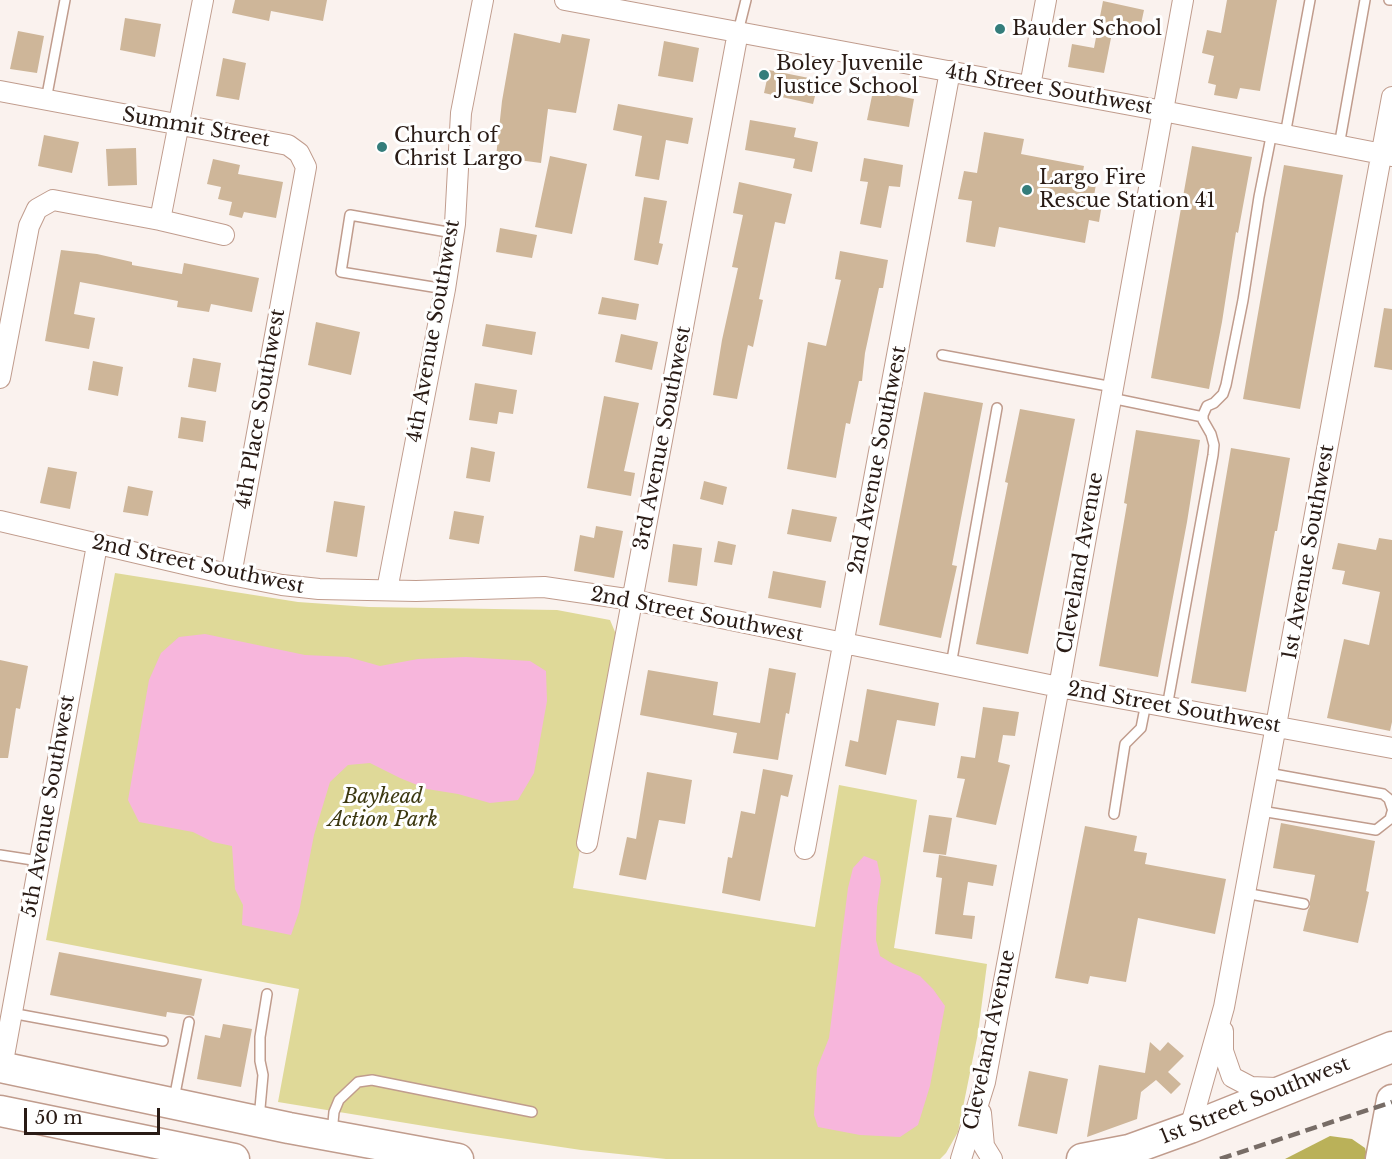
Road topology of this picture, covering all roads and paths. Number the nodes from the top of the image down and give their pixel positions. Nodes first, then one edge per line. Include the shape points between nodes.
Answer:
1 (65, 0) edge
2 (202, 0) edge
3 (483, 0) edge
4 (565, 0) edge
5 (746, 0) edge
6 (1046, 0) edge
7 (1183, 0) edge
8 (1310, 0) edge
9 (1365, 0) edge
10 (738, 32) junction
11 (950, 71) junction
12 (1030, 86) junction
13 (0, 92) edge
14 (1392, 97) edge
15 (46, 100) junction
16 (1163, 111) junction
17 (179, 126) junction
18 (1278, 134) junction
19 (1339, 146) junction
20 (1387, 155) edge
21 (160, 220) junction
22 (453, 233) junction
23 (224, 235) dead end
24 (292, 243) joint
25 (445, 289) junction
26 (942, 355) dead end
27 (0, 378) edge
28 (1112, 392) junction
29 (997, 408) dead end
30 (1203, 417) junction
31 (0, 521) edge
32 (97, 545) junction
33 (231, 575) junction
34 (387, 590) junction
35 (633, 600) junction
36 (843, 644) junction
37 (951, 665) junction
38 (1059, 687) junction
39 (1146, 703) junction
40 (1167, 707) junction
41 (1276, 728) junction
42 (1392, 748) edge
43 (1268, 773) junction
44 (1392, 810) edge
45 (1261, 811) junction
46 (1114, 814) dead end
47 (587, 843) dead end
48 (805, 849) dead end
49 (0, 855) edge
50 (39, 861) junction
51 (1245, 893) junction
52 (1304, 904) dead end
53 (267, 994) dead end
54 (1224, 1007) junction
55 (11, 1013) junction
56 (189, 1022) dead end
57 (163, 1041) dead end
58 (1392, 1047) edge
59 (0, 1069) edge
60 (1290, 1088) junction
61 (981, 1098) junction
62 (1392, 1100) edge
63 (174, 1103) junction
64 (0, 1111) edge
65 (532, 1112) dead end
66 (259, 1121) junction
67 (1190, 1128) junction
68 (329, 1147) edge
69 (203, 1156) edge
70 (234, 1159) edge
71 (458, 1159) edge
72 (961, 1159) edge
73 (992, 1159) edge
74 (1082, 1159) edge
75 (1381, 1159) edge

1 - 15 lane
2 - 17 street
3 - 22 street, 4th Avenue Southwest via 461,113
4 - 10 street, 4th Street Southwest
5 - 10 lane
6 - 12 street
7 - 16 street, Cleveland Avenue
8 - 18 lane
9 - 19 lane
10 - 11 street, 4th Street Southwest
10 - 35 street, 3rd Avenue Southwest
11 - 12 street, 4th Street Southwest
11 - 36 street, 2nd Avenue Southwest
12 - 16 street, 4th Street Southwest
13 - 15 street, Summit Street
14 - 20 street, 1st Avenue Southwest
15 - 17 street, Summit Street
16 - 18 street, 4th Street Southwest
16 - 28 street, Cleveland Avenue
17 - 21 street
17 - 24 street, Summit Street via 288,145 299,153 306,167
18 - 19 street, 4th Street Southwest
18 - 30 lane via 1258,197 1226,385 1223,394 1204,410
19 - 20 street, 4th Street Southwest
20 - 41 street, 1st Avenue Southwest
21 - 23 street
21 - 27 street via 53,200 37,208 29,226
22 - 25 street, 4th Avenue Southwest
22 - 25 lane via 350,215 341,272
24 - 33 street, 4th Place Southwest
25 - 34 street, 4th Avenue Southwest
26 - 28 lane
28 - 30 lane
28 - 38 street, Cleveland Avenue
29 - 37 lane
30 - 40 lane via 1214,445 1213,455
31 - 32 street, 2nd Street Southwest
32 - 33 street, 2nd Street Southwest
32 - 50 street, 5th Avenue Southwest
33 - 34 street, 2nd Street Southwest via 319,589
34 - 35 street, 2nd Street Southwest via 544,587
35 - 36 street, 2nd Street Southwest
35 - 47 street, 3rd Avenue Southwest
36 - 37 street, 2nd Street Southwest
36 - 48 street, 2nd Avenue Southwest
37 - 38 street, 2nd Street Southwest
38 - 39 street, 2nd Street Southwest
38 - 61 street, Cleveland Avenue
39 - 40 street, 2nd Street Southwest
39 - 46 lane via 1141,728 1125,744
40 - 41 street, 2nd Street Southwest
41 - 42 street, 2nd Street Southwest
41 - 43 street, 1st Avenue Southwest
43 - 44 lane via 1383,794
43 - 45 street, 1st Avenue Southwest
44 - 45 lane via 1390,819 1376,830
45 - 51 street, 1st Avenue Southwest
49 - 50 lane
50 - 55 street, 5th Avenue Southwest
51 - 52 lane
51 - 54 street, 1st Avenue Southwest
53 - 66 lane via 260,1037 263,1075
54 - 60 street, 1st Avenue Southwest via 1223,1051 1232,1077 1251,1087
54 - 67 street, 1st Avenue Southwest
55 - 57 lane
55 - 59 street, 5th Avenue Southwest
56 - 63 lane
58 - 60 main road, 1st Street Southwest
59 - 63 main road
60 - 67 main road, 1st Street Southwest
61 - 72 street, Cleveland Avenue
61 - 73 street via 981,1130
62 - 75 main road
63 - 66 main road
64 - 69 main road
65 - 68 lane via 372,1080 358,1082 339,1100
66 - 68 main road
67 - 74 main road, 1st Street Southwest via 1129,1150
68 - 71 main road
69 - 70 main road

